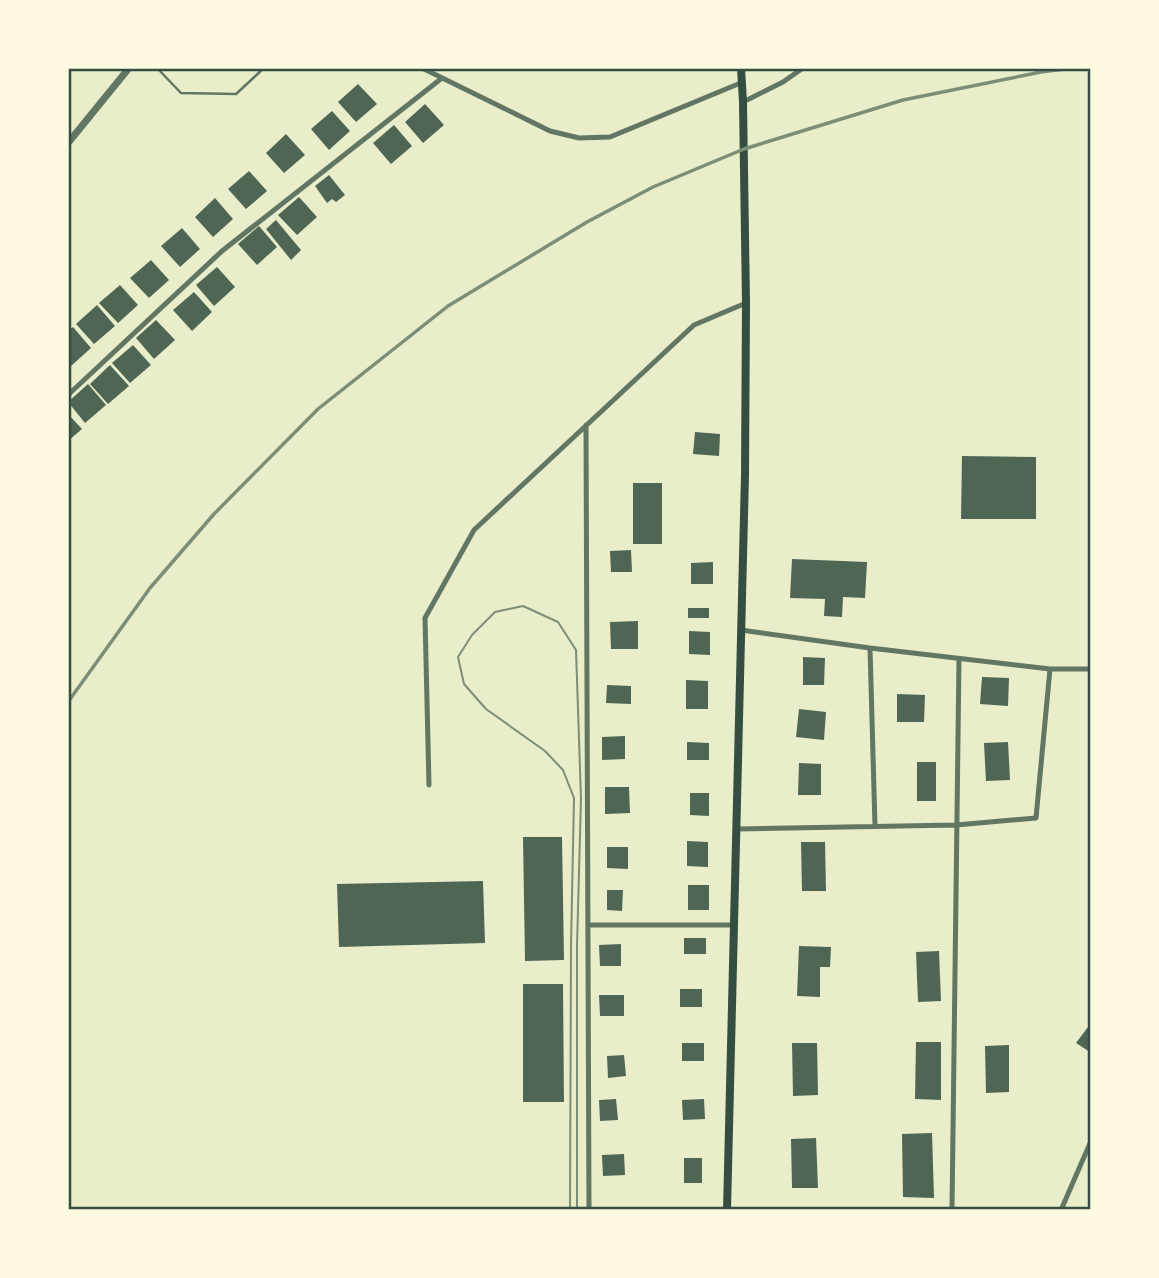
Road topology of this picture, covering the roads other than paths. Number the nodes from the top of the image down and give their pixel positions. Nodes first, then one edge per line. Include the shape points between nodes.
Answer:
1 (130, 68) edge
2 (157, 68) edge
3 (264, 68) edge
4 (422, 68) edge
5 (741, 68) edge
6 (803, 68) edge
7 (442, 78) junction
8 (743, 82) junction
9 (743, 102) junction
10 (68, 143) edge
11 (747, 303) junction
12 (68, 396) edge
13 (586, 425) junction
14 (741, 630) junction
15 (870, 648) junction
16 (959, 659) junction
17 (1050, 669) junction
18 (1091, 669) edge
19 (429, 785) dead end
20 (956, 825) junction
21 (875, 826) junction
22 (738, 830) junction
23 (587, 925) junction
24 (735, 925) junction
25 (1091, 1141) edge
26 (589, 1210) edge
27 (726, 1210) edge
28 (952, 1210) edge
29 (1060, 1210) edge

1 - 10 street
2 - 3 lane via 181,93 236,94
4 - 7 street
5 - 8 main road
6 - 9 street
7 - 8 street via 550,131 579,138 610,137
7 - 12 street via 222,251
8 - 9 main road
9 - 11 main road
11 - 13 street via 694,325
11 - 14 main road
13 - 19 street via 474,530 425,618
13 - 23 street
14 - 15 street
14 - 22 main road
15 - 16 street
15 - 21 street
16 - 17 street
16 - 20 street
17 - 18 street
17 - 20 street via 1036,818
20 - 21 street
20 - 28 street
21 - 22 street
22 - 24 main road
23 - 24 street
23 - 26 street
24 - 27 main road
25 - 29 street

